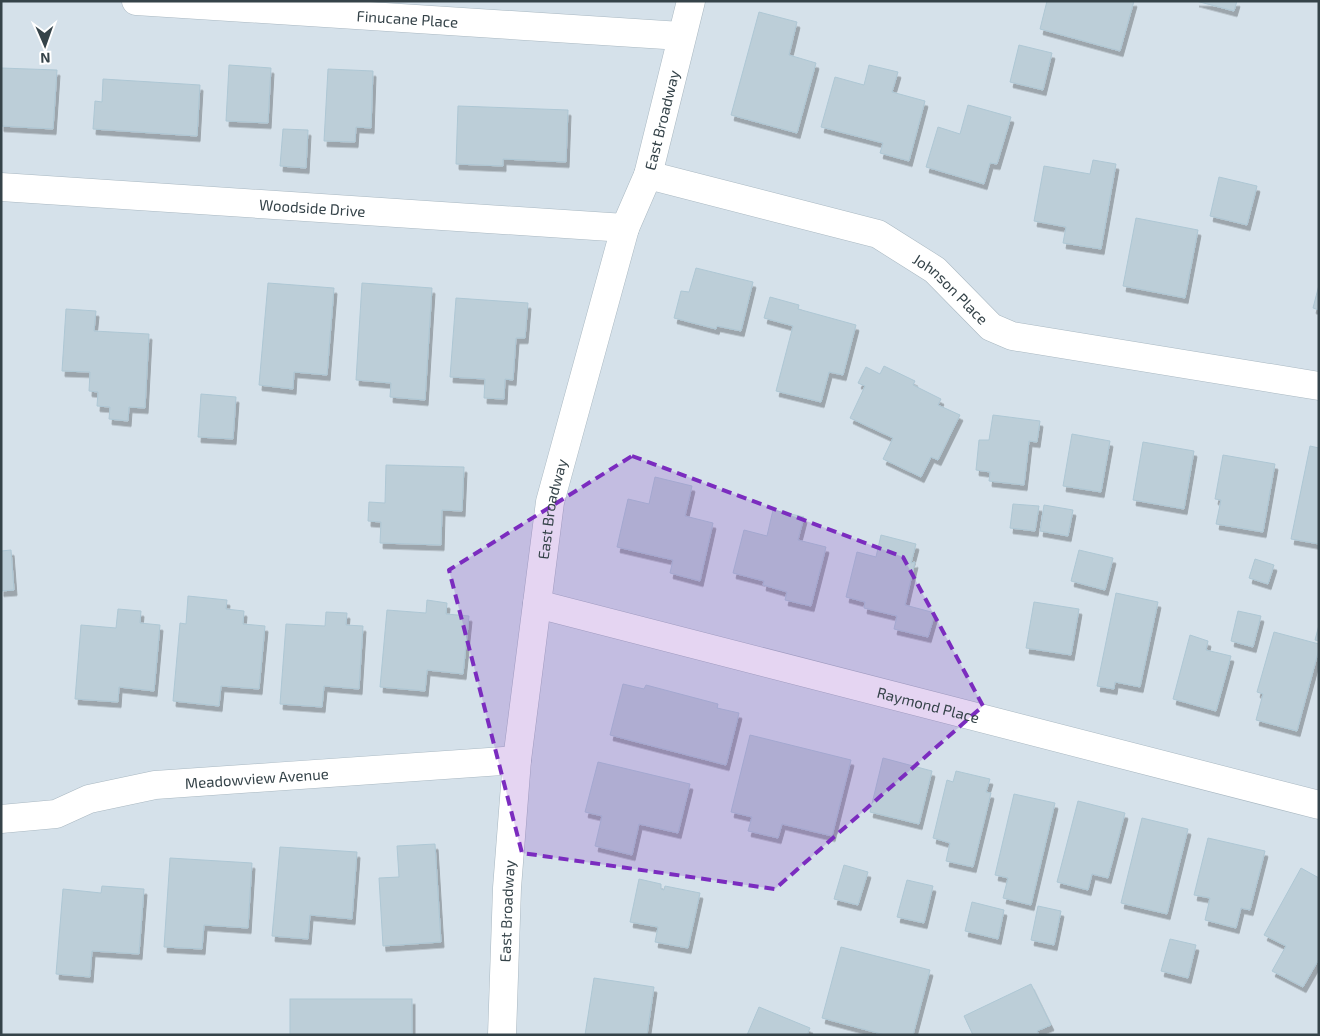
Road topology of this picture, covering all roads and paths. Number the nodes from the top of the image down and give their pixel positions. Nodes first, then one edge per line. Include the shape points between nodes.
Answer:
1 (136, 1) edge
2 (691, 1) edge
3 (681, 36) junction
4 (648, 175) junction
5 (1, 187) edge
6 (624, 228) junction
7 (1319, 386) edge
8 (537, 604) junction
9 (517, 760) junction
10 (1319, 805) edge
11 (1, 818) edge
12 (502, 1035) edge

1 - 3 street, Finucane Place
2 - 3 street, East Broadway
3 - 4 street, East Broadway
4 - 6 street, East Broadway
4 - 7 street, Johnson Place via 878,234 935,270 991,327 1012,336
5 - 6 street, Woodside Drive
6 - 8 street, East Broadway via 550,502
8 - 9 street, East Broadway
8 - 10 street, Raymond Place
9 - 11 street, Meadowview Avenue via 155,785 89,799 56,814
9 - 12 street, East Broadway via 507,888

